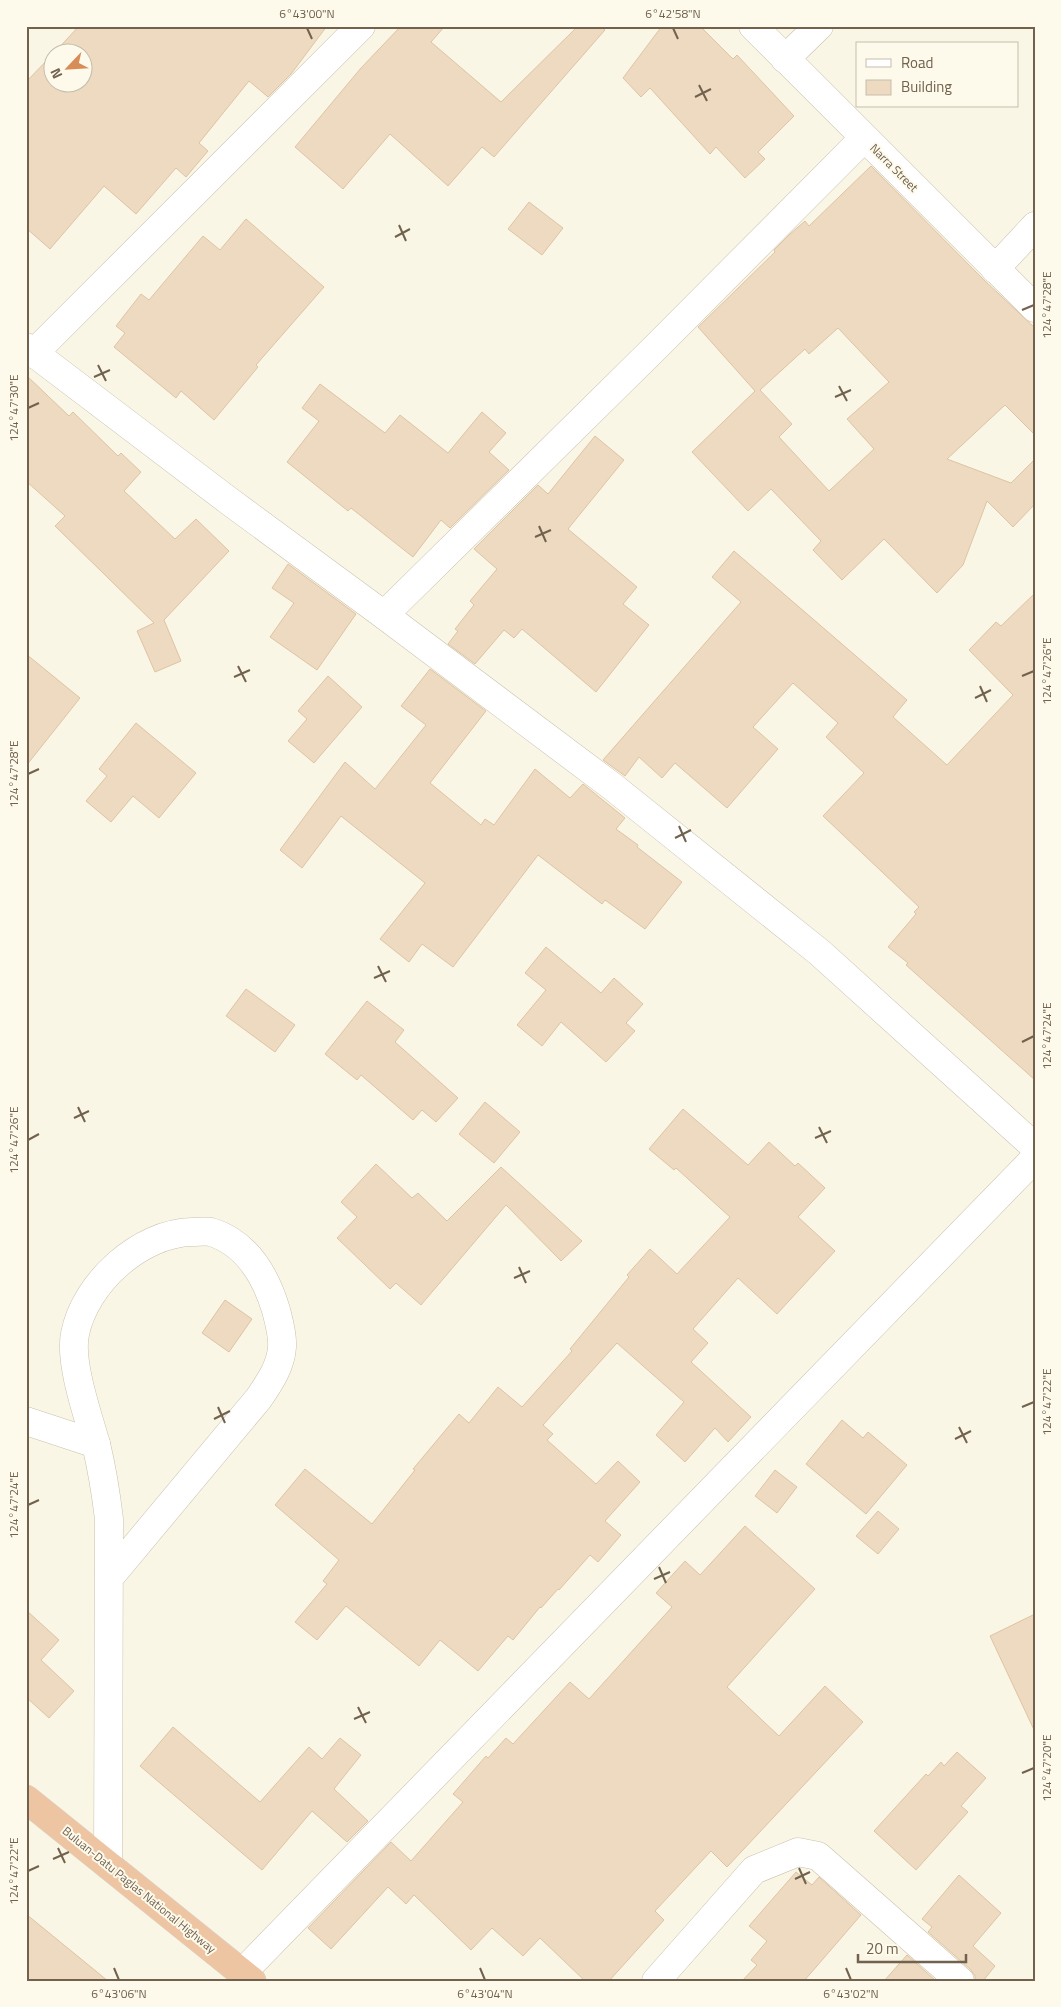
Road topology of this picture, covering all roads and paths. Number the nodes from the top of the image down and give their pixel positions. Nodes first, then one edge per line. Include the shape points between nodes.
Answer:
1 (361, 26) edge
2 (753, 26) edge
3 (819, 26) edge
4 (785, 59) junction
5 (864, 138) junction
6 (1035, 226) edge
7 (995, 269) junction
8 (1035, 308) edge
9 (30, 351) edge
10 (384, 615) junction
11 (1035, 1147) edge
12 (1035, 1158) edge
13 (26, 1421) edge
14 (96, 1444) junction
15 (109, 1578) junction
16 (26, 1799) edge
17 (108, 1865) junction
18 (247, 1977) edge
19 (656, 1981) edge
20 (960, 1981) edge

1 - 9 street
2 - 4 street, Narra Street
3 - 4 street
4 - 5 street, Narra Street
5 - 7 street, Narra Street
5 - 10 street
6 - 7 street
7 - 8 street, Narra Street
9 - 10 street
10 - 11 street via 613,787 819,952
12 - 18 street
13 - 14 street
14 - 15 street via 109,1519
14 - 15 street via 75,1358 75,1335 83,1308 105,1278 130,1253 158,1238 180,1232 210,1232 230,1241 248,1255 270,1291 280,1325 282,1348 276,1370 259,1398
15 - 17 street
16 - 17 highway, Buluan-Datu Paglas National Highway
17 - 18 highway, Buluan-Datu Paglas National Highway
19 - 20 street via 754,1870 798,1852 818,1856

